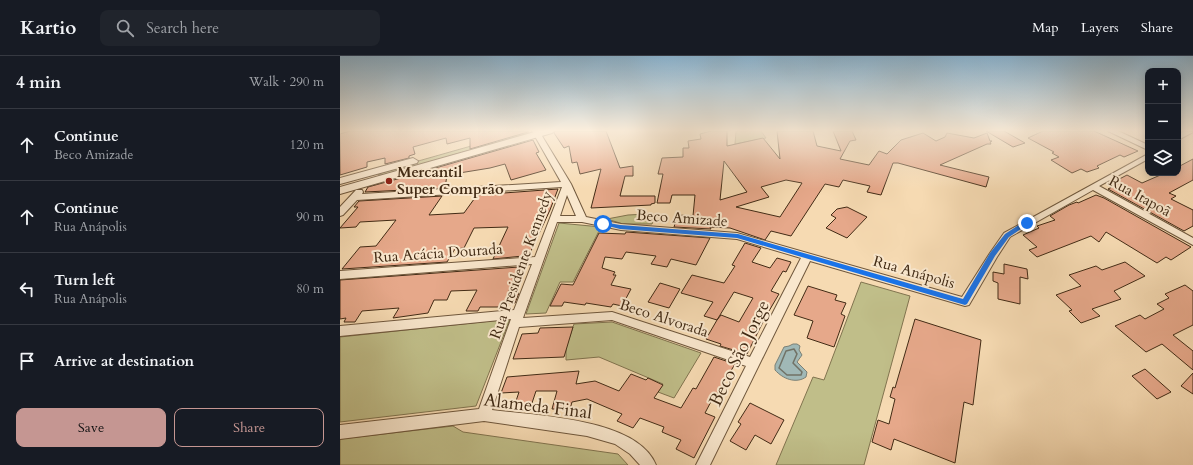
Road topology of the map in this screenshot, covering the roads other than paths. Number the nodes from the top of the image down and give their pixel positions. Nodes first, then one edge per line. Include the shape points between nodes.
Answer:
1 (451, 150) edge
2 (478, 150) edge
3 (546, 150) edge
4 (1145, 158) edge
5 (340, 181) edge
6 (567, 184) junction
7 (359, 185) junction
8 (1094, 187) junction
9 (340, 191) edge
10 (354, 196) junction
11 (340, 213) edge
12 (554, 219) junction
13 (582, 219) junction
14 (1193, 242) edge
15 (807, 256) junction
16 (538, 260) junction
17 (340, 275) edge
18 (517, 318) junction
19 (340, 331) edge
20 (754, 364) junction
21 (484, 415) junction
22 (340, 432) edge
23 (649, 465) edge
24 (703, 465) edge

1 - 5 street
2 - 7 street
3 - 6 street, Rua Presidente Kennedy
4 - 8 street, Rua Anápolis
6 - 10 street
6 - 12 street, Rua Presidente Kennedy
6 - 13 street
7 - 9 street
7 - 10 street via 360,191
8 - 14 street, Rua Itapoã
8 - 15 street, Rua Anápolis via 1007,235 992,255 965,302
10 - 11 street
12 - 13 street, Beco Amizade
12 - 16 street, Rua Presidente Kennedy
13 - 15 street, Beco Amizade via 620,227 738,236
15 - 20 street, Beco São Jorge
16 - 17 street, Rua Acácia Dourada
16 - 18 street, Rua Presidente Kennedy
18 - 19 street, Beco Alvorada
18 - 20 street, Beco Alvorada via 612,316
18 - 21 street, Rua Presidente Kennedy
20 - 24 street, Beco São Jorge
21 - 22 street, Alameda Final
21 - 23 street, Alameda Final via 595,431 618,438 635,449

